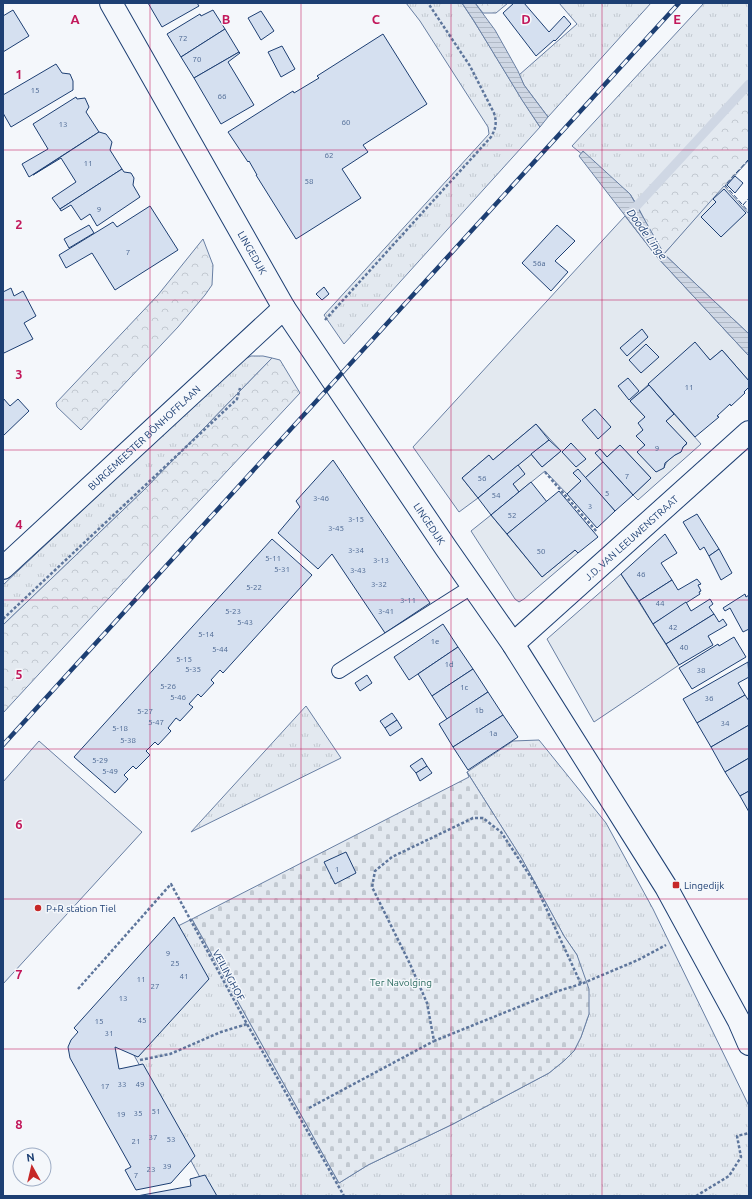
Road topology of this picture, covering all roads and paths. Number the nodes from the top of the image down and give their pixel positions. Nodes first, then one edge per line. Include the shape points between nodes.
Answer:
1 (111, 3) edge
2 (428, 3) edge
3 (284, 308) junction
4 (307, 341) junction
5 (241, 385) dead end
6 (749, 432) edge
7 (545, 472) dead end
8 (614, 552) junction
9 (3, 568) edge
10 (473, 586) junction
11 (3, 619) edge
12 (513, 644) junction
13 (339, 671) dead end
14 (691, 932) junction
15 (581, 984) junction
16 (78, 989) dead end
17 (247, 1024) junction
18 (434, 1041) junction
19 (749, 1044) edge
20 (140, 1060) dead end
21 (309, 1108) dead end
22 (749, 1133) edge
23 (344, 1196) edge
24 (696, 1196) edge

1 - 3 street, LINGEDIJK
2 - 4 path via 473,73 494,114 495,131
3 - 4 street, LINGEDIJK
3 - 9 street, BURGEMEESTER BÖNHOFFLAAN
4 - 10 street, LINGEDIJK
5 - 11 path via 237,399
6 - 8 street, J.D. VAN LEEUWENSTRAAT
7 - 8 path
8 - 12 street, J.D. VAN LEEUWENSTRAAT
10 - 12 street, LINGEDIJK
10 - 13 lane
12 - 14 street, LINGEDIJK via 666,887
14 - 15 path via 638,960
14 - 19 street, LINGEDIJK
15 - 18 path
15 - 18 path via 534,882 501,832 483,818 474,818 392,857 375,871 372,887 427,1003
16 - 17 path, VEILINGHOF via 171,884
17 - 20 path via 170,1054
17 - 23 path, VEILINGHOF
18 - 21 path
22 - 24 path via 737,1136 740,1157 729,1176

